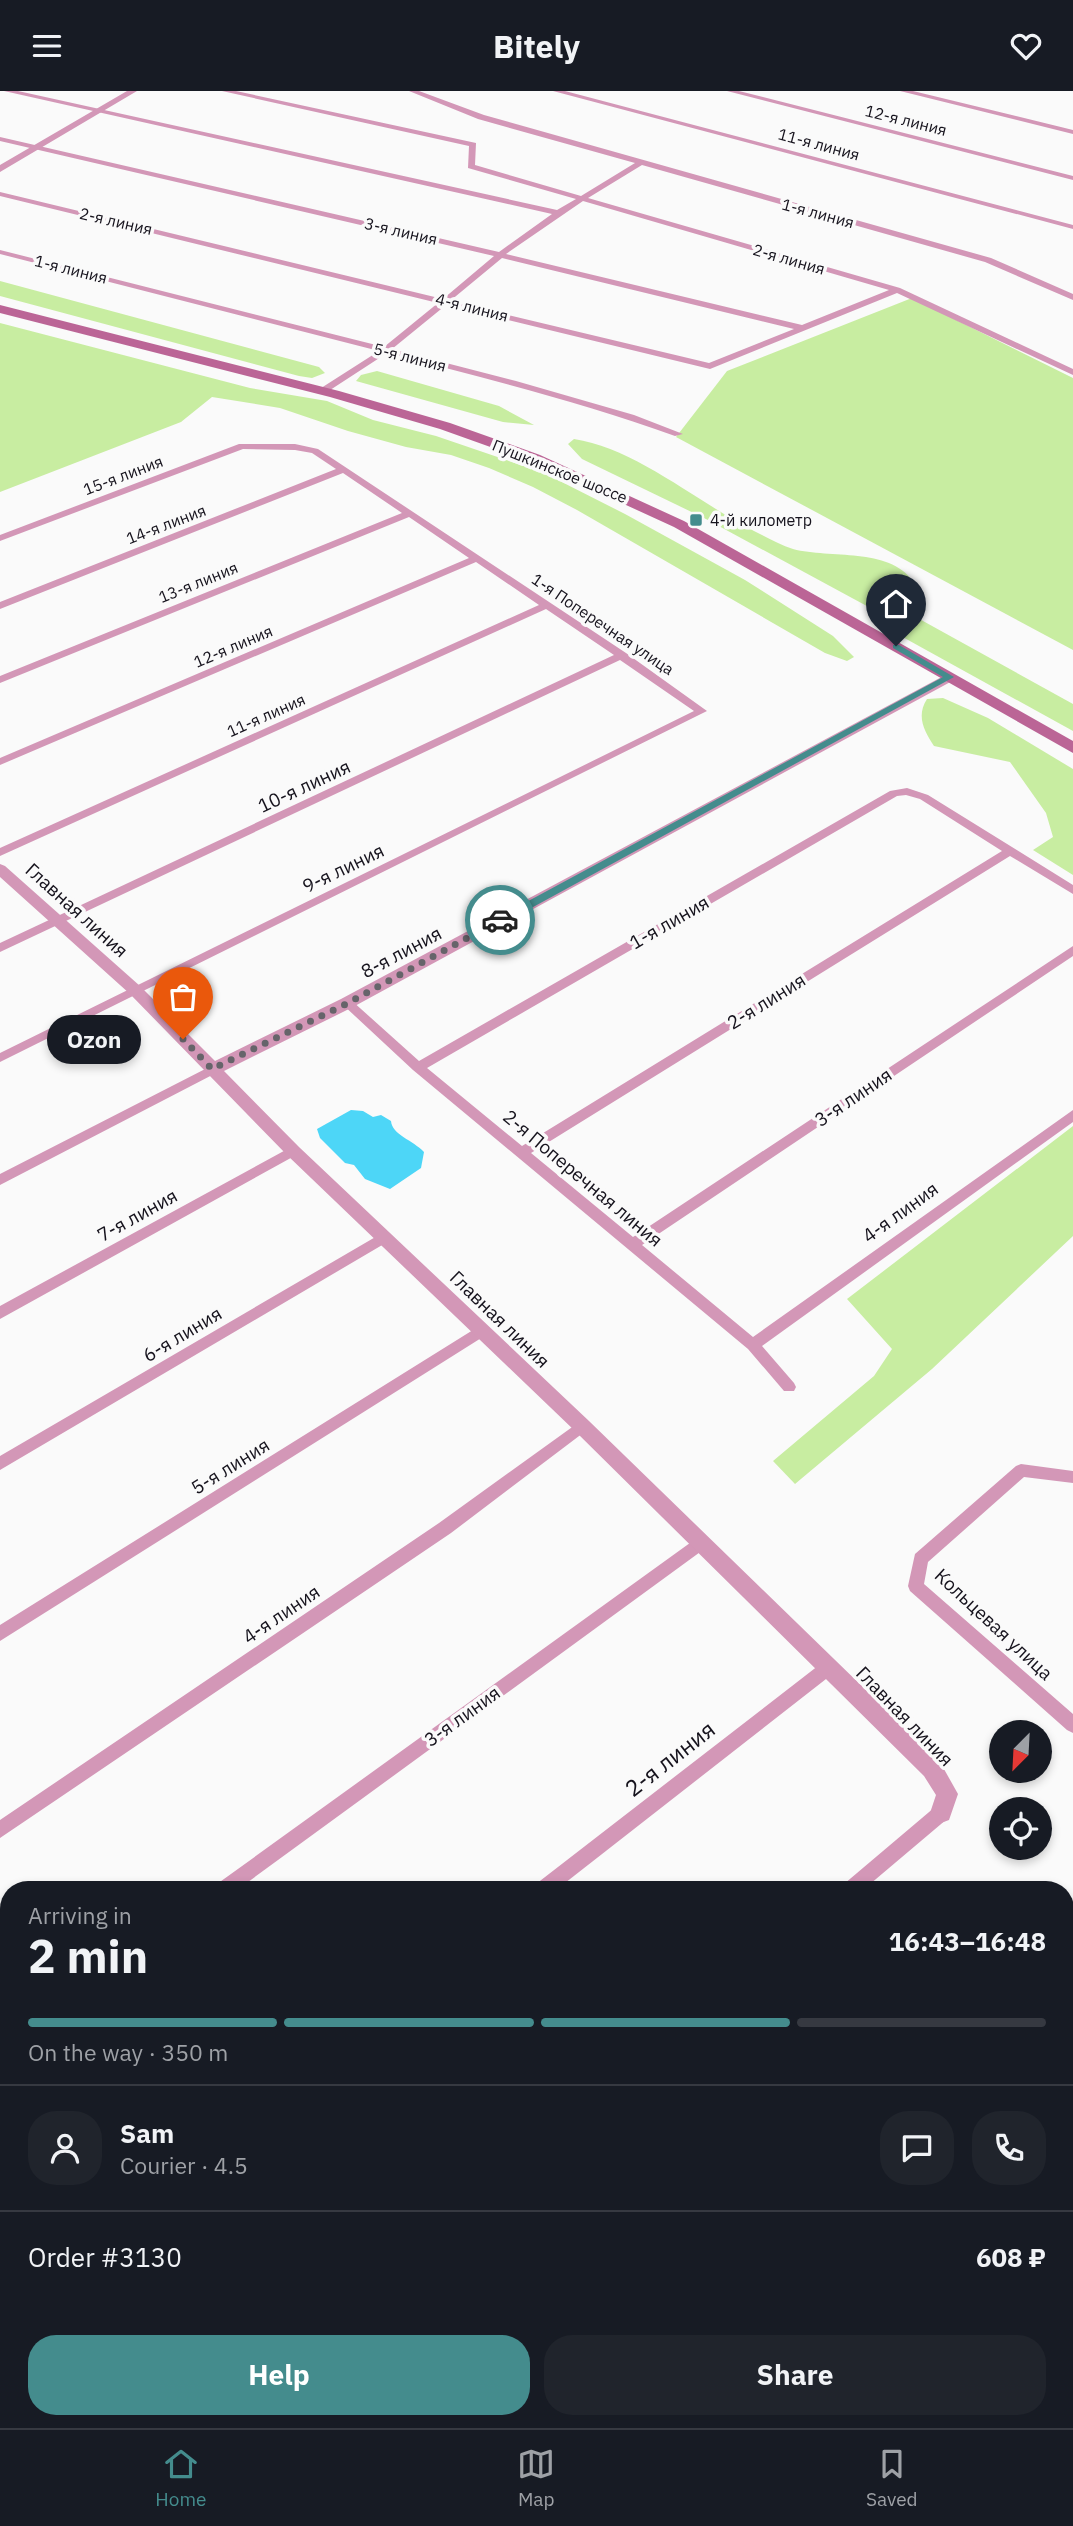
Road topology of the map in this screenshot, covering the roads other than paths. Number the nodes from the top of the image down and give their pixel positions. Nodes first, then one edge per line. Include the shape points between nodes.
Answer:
1 (8, 91) edge
2 (133, 91) edge
3 (226, 91) edge
4 (413, 91) edge
5 (557, 91) edge
6 (731, 91) edge
7 (904, 91) edge
8 (98, 111) junction
9 (1073, 132) edge
10 (0, 139) edge
11 (37, 147) junction
12 (640, 163) junction
13 (0, 169) edge
14 (1073, 179) edge
15 (0, 194) edge
16 (580, 199) junction
17 (558, 213) junction
18 (1073, 227) edge
19 (233, 249) joint
20 (0, 252) edge
21 (500, 255) junction
22 (141, 287) joint
23 (897, 290) junction
24 (1073, 297) edge
25 (444, 300) junction
26 (0, 309) edge
27 (802, 328) junction
28 (385, 351) junction
29 (1073, 372) edge
30 (321, 392) junction
31 (678, 434) dead end
32 (343, 470) junction
33 (408, 514) junction
34 (0, 538) edge
35 (482, 561) junction
36 (0, 606) edge
37 (545, 606) junction
38 (622, 656) junction
39 (949, 677) junction
40 (0, 680) edge
41 (702, 711) joint
42 (1073, 748) edge
43 (0, 762) edge
44 (1010, 851) junction
45 (0, 852) edge
46 (0, 869) edge
47 (1073, 890) edge
48 (59, 921) junction
49 (0, 949) edge
50 (1073, 950) edge
51 (135, 990) junction
52 (348, 1003) junction
53 (0, 1058) edge
54 (418, 1067) junction
55 (212, 1069) junction
56 (1073, 1115) edge
57 (293, 1151) junction
58 (523, 1152) junction
59 (0, 1180) edge
60 (384, 1237) junction
61 (632, 1245) junction
62 (0, 1313) edge
63 (481, 1331) junction
64 (753, 1345) junction
65 (789, 1387) dead end
66 (582, 1426) junction
67 (0, 1464) edge
68 (1073, 1477) edge
69 (701, 1542) junction
70 (0, 1634) edge
71 (829, 1667) junction
72 (1073, 1725) edge
73 (941, 1813) joint
74 (0, 1830) edge
75 (235, 1881) edge
76 (554, 1881) edge
77 (860, 1881) edge

1 - 8 street
2 - 8 street
3 - 16 street, 2-я линия via 473,145 471,166
4 - 12 street, 1-я линия via 481,117
5 - 18 street, 11-я линия
6 - 14 street, 12-я линия
7 - 9 street
8 - 11 street
8 - 17 street
10 - 11 street, 3-я линия
11 - 13 street
11 - 21 street, 3-я линия
12 - 16 street
12 - 24 street, 1-я линия via 988,260
15 - 19 street, 2-я линия
16 - 17 street
16 - 23 street, 2-я линия
17 - 21 street
19 - 25 street, 4-я линия
20 - 22 street, 1-я линия
21 - 25 street
21 - 27 street, 3-я линия
22 - 28 street, 5-я линия
23 - 27 street
23 - 29 street, 2-я линия
25 - 27 street, 4-я линия via 710,366
25 - 28 street
26 - 30 main road, Пушкинское шоссе
28 - 30 street
28 - 31 street, 5-я линия via 572,400
30 - 39 main road, Пушкинское шоссе via 446,426 623,496
32 - 33 street, 1-я Поперечная улица
32 - 34 street, 15-я линия via 316,451 242,446
32 - 36 street, 14-я линия
33 - 35 street, 1-я Поперечная улица
33 - 40 street, 13-я линия
35 - 37 street, 1-я Поперечная улица
35 - 43 street, 12-я линия
37 - 38 street, 1-я Поперечная улица
37 - 45 street, 11-я линия
38 - 41 street, 1-я Поперечная улица
38 - 48 street, 10-я линия
39 - 42 main road, Пушкинское шоссе
39 - 52 street, 8-я линия
41 - 51 street, 9-я линия
44 - 47 street
44 - 54 street, 1-я линия via 924,797 894,793
44 - 58 street, 2-я линия
46 - 48 street, Главная линия
48 - 49 street, 10-я линия
48 - 51 street, Главная линия
50 - 61 street, 3-я линия
51 - 53 street, 9-я линия
51 - 55 street, Главная линия
52 - 54 street, 2-я Поперечная линия
52 - 55 street, 8-я линия
54 - 58 street, 2-я Поперечная линия
55 - 57 street, Главная линия
55 - 59 street, 8-я линия
56 - 64 street, 4-я линия
57 - 60 street, Главная линия
57 - 62 street, 7-я линия
58 - 61 street, 2-я Поперечная линия
60 - 63 street, Главная линия
60 - 67 street, 6-я линия
61 - 64 street, 2-я Поперечная линия
63 - 66 street, Главная линия
63 - 70 street, 5-я линия
64 - 65 street, 2-я Поперечная линия
66 - 69 street, Главная линия
66 - 74 street, 4-я линия via 445,1528
68 - 72 street, Кольцевая улица via 1021,1470 921,1559 916,1586
69 - 71 street, Главная линия
69 - 75 street, 3-я линия
71 - 73 street, Главная линия via 932,1769 947,1794
71 - 76 street, 2-я линия
73 - 77 street

